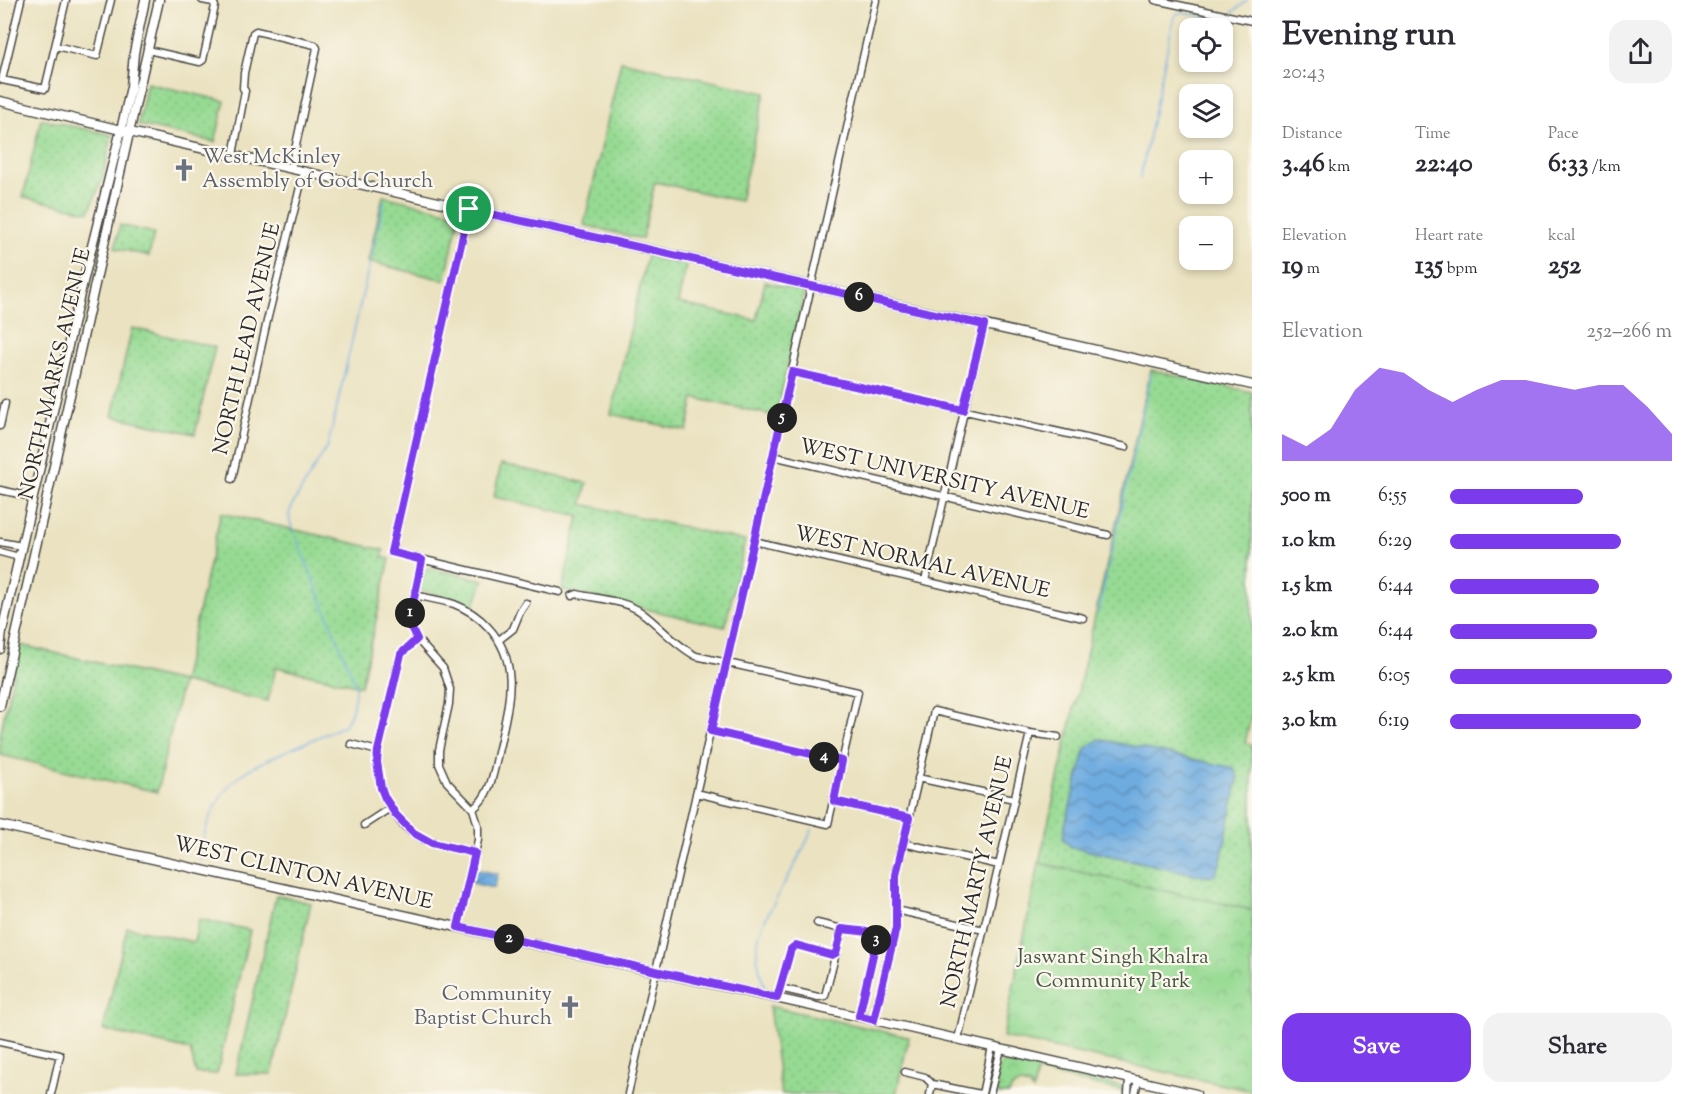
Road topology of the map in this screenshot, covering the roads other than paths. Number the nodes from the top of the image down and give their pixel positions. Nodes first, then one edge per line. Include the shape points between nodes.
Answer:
1 (21, 0) edge
2 (66, 0) edge
3 (111, 0) edge
4 (146, 0) edge
5 (159, 0) edge
6 (202, 0) edge
7 (876, 0) edge
8 (1155, 0) edge
9 (1252, 21) edge
10 (56, 46) junction
11 (148, 50) junction
12 (0, 101) edge
13 (125, 131) junction
14 (233, 155) junction
15 (291, 168) junction
16 (304, 171) junction
17 (469, 209) junction
18 (812, 286) junction
19 (76, 311) junction
20 (984, 325) junction
21 (75, 369) junction
22 (792, 372) junction
23 (1252, 385) edge
24 (5, 403) dead end
25 (963, 410) junction
26 (0, 426) edge
27 (1126, 447) dead end
28 (773, 456) junction
29 (38, 473) junction
30 (52, 476) junction
31 (232, 479) dead end
32 (0, 490) edge
33 (33, 497) junction
34 (943, 497) junction
35 (1108, 535) dead end
36 (754, 541) junction
37 (3, 542) edge
38 (22, 546) junction
39 (2, 553) edge
40 (19, 557) junction
41 (422, 560) junction
42 (925, 581) junction
43 (560, 592) dead end
44 (414, 595) junction
45 (572, 596) dead end
46 (526, 603) dead end
47 (1083, 618) dead end
48 (1, 635) edge
49 (417, 639) junction
50 (499, 640) junction
51 (0, 650) edge
52 (727, 663) junction
53 (0, 706) edge
54 (711, 731) junction
55 (1030, 733) junction
56 (1058, 737) dead end
57 (351, 744) dead end
58 (378, 751) junction
59 (842, 761) junction
60 (918, 778) junction
61 (696, 793) junction
62 (1014, 799) junction
63 (834, 801) junction
64 (390, 808) junction
65 (473, 809) junction
66 (909, 818) junction
67 (0, 825) edge
68 (364, 825) dead end
69 (903, 843) junction
70 (475, 853) junction
71 (999, 865) junction
72 (896, 910) junction
73 (817, 923) dead end
74 (458, 927) junction
75 (842, 929) junction
76 (984, 930) junction
77 (836, 953) junction
78 (656, 972) junction
79 (780, 988) junction
80 (777, 998) junction
81 (859, 1016) junction
82 (874, 1020) junction
83 (958, 1039) junction
84 (0, 1042) edge
85 (992, 1047) junction
86 (1001, 1050) junction
87 (905, 1072) dead end
88 (1133, 1080) junction
89 (932, 1084) junction
90 (51, 1094) edge
91 (628, 1094) edge
92 (930, 1094) edge
93 (981, 1094) edge
94 (990, 1094) edge
95 (1128, 1094) edge
96 (1135, 1094) edge
97 (1196, 1094) edge

1 - 10 street via 2,80 45,89
2 - 10 street
3 - 10 street via 97,56
4 - 13 main road, NORTH MARKS AVENUE via 134,53
5 - 11 main road, NORTH MARKS AVENUE
6 - 11 street via 213,2 214,6 200,62
7 - 18 street
8 - 9 street
11 - 13 main road, NORTH MARKS AVENUE
12 - 13 main road
13 - 14 main road
13 - 19 main road, NORTH MARKS AVENUE via 98,215
13 - 21 main road, NORTH MARKS AVENUE
14 - 15 main road
14 - 15 street via 245,91 244,73 256,31 317,48
15 - 16 main road
16 - 17 main road
16 - 31 street, NORTH LEAD AVENUE
17 - 18 main road
17 - 41 street via 391,553
18 - 20 main road
18 - 22 street
19 - 21 main road via 80,322
19 - 29 main road, NORTH MARKS AVENUE
20 - 23 main road
20 - 25 street
21 - 30 main road, NORTH MARKS AVENUE
22 - 25 street
22 - 28 street
24 - 26 street
25 - 27 street
25 - 34 street
28 - 34 street, WEST UNIVERSITY AVENUE
28 - 36 street
29 - 30 main road
29 - 33 main road, NORTH MARKS AVENUE
30 - 53 main road, NORTH MARKS AVENUE
32 - 33 street
33 - 38 main road, NORTH MARKS AVENUE
34 - 35 street, WEST UNIVERSITY AVENUE
34 - 42 street
36 - 42 street, WEST NORMAL AVENUE
36 - 52 street
37 - 38 street
37 - 39 street
38 - 40 main road, NORTH MARKS AVENUE
39 - 40 street
40 - 48 main road, NORTH MARKS AVENUE
41 - 43 street
41 - 44 street
42 - 47 street, WEST NORMAL AVENUE
44 - 49 street via 410,618
44 - 50 street via 462,608 484,623
45 - 52 street via 638,610 683,649
46 - 50 street via 513,628
48 - 51 main road, NORTH MARKS AVENUE
49 - 58 street via 401,654
49 - 65 street via 443,668 449,682 449,704 439,750 441,771
50 - 65 street via 510,672 509,702 490,787 483,801
52 - 54 street
52 - 59 street via 858,692
54 - 59 street
54 - 61 street
55 - 56 street
55 - 60 street via 934,711
55 - 62 street, NORTH MARTY AVENUE
57 - 58 street
58 - 64 street via 378,776
59 - 63 street
60 - 62 street
60 - 66 street
61 - 63 street via 828,824
61 - 78 street
62 - 71 street, NORTH MARTY AVENUE
63 - 66 street
64 - 68 street
64 - 70 street via 423,839
65 - 70 street via 479,833
66 - 69 street
67 - 74 main road, WEST CLINTON AVENUE
69 - 71 street
69 - 72 street via 896,875
70 - 74 street
71 - 76 street, NORTH MARTY AVENUE
72 - 76 street
72 - 82 street via 896,928
73 - 75 street
74 - 78 main road, WEST CLINTON AVENUE
75 - 77 street
75 - 81 street via 876,936
76 - 83 street, NORTH MARTY AVENUE
77 - 79 street via 796,945 791,949
77 - 79 street via 825,996
78 - 80 main road, WEST CLINTON AVENUE
78 - 91 street
79 - 80 street
80 - 81 main road, WEST CLINTON AVENUE
81 - 82 main road, WEST CLINTON AVENUE
82 - 83 main road, WEST CLINTON AVENUE
83 - 85 main road, WEST CLINTON AVENUE
84 - 90 street via 60,1055
85 - 86 main road, WEST CLINTON AVENUE
85 - 93 street
86 - 88 main road, WEST CLINTON AVENUE
86 - 94 street
87 - 89 street via 926,1077
88 - 95 street
88 - 96 street
88 - 97 main road, WEST CLINTON AVENUE
89 - 92 street
89 - 93 street

